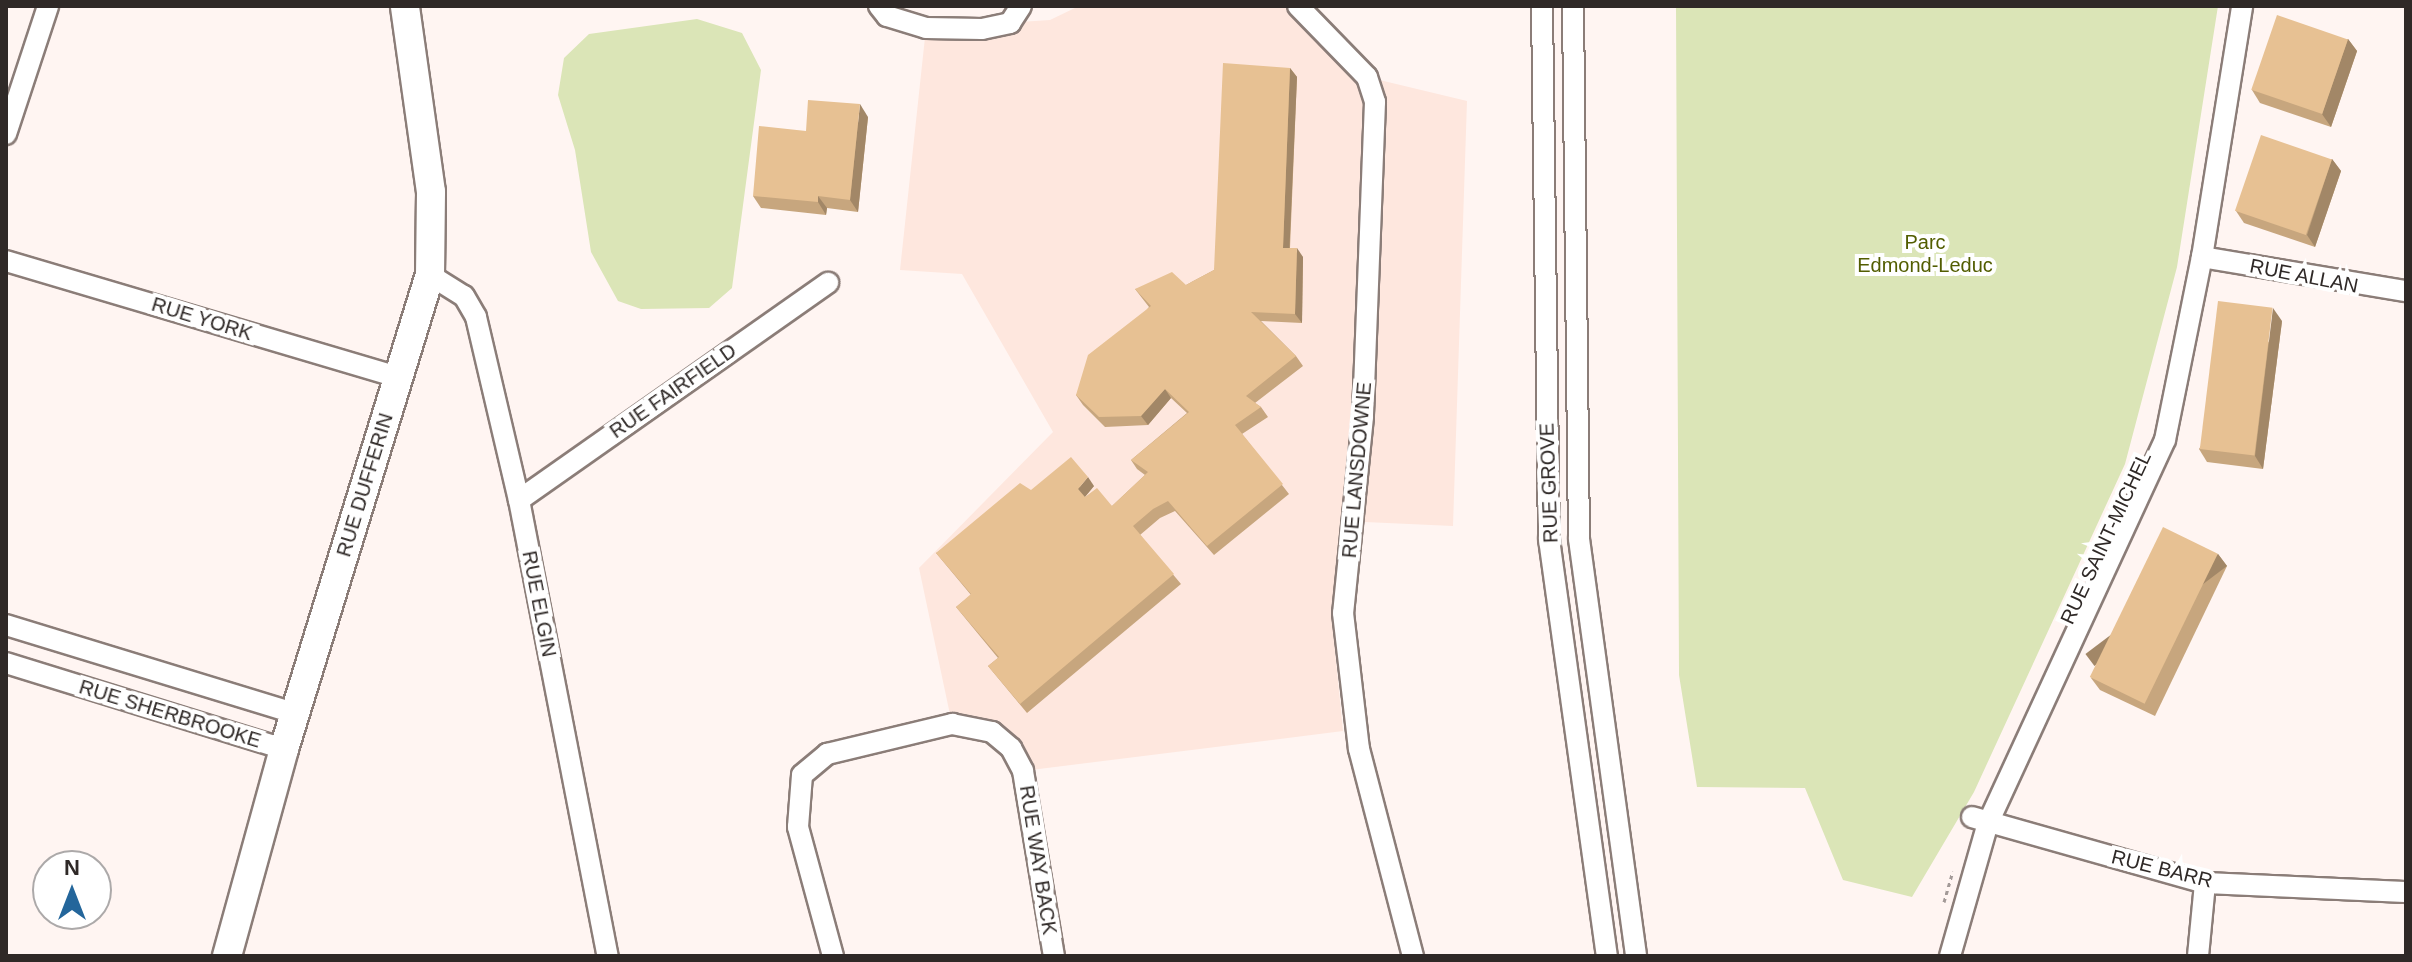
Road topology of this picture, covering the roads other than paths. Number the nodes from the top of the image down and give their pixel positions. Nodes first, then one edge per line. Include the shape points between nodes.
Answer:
1 (48, 6) edge
2 (405, 6) edge
3 (879, 6) edge
4 (1021, 6) edge
5 (1298, 6) edge
6 (1542, 6) edge
7 (1573, 6) edge
8 (2242, 6) edge
9 (6, 134) edge
10 (2202, 257) junction
11 (6, 261) edge
12 (430, 275) junction
13 (828, 283) dead end
14 (2406, 291) edge
15 (398, 377) junction
16 (519, 500) junction
17 (6, 625) edge
18 (68, 644) junction
19 (6, 663) edge
20 (56, 679) junction
21 (294, 713) junction
22 (284, 749) junction
23 (1980, 820) junction
24 (2205, 883) junction
25 (2406, 892) edge
26 (227, 956) edge
27 (608, 956) edge
28 (833, 956) edge
29 (1054, 956) edge
30 (1413, 956) edge
31 (1607, 956) edge
32 (1636, 956) edge
33 (1950, 956) edge
34 (2198, 956) edge

1 - 9 street
2 - 12 main road, RUE DUFFERIN via 431,192
3 - 4 street via 887,16 926,28 982,29 1010,23
5 - 30 street, RUE LANSDOWNE via 1367,77 1375,102 1363,417 1343,613 1359,749
6 - 31 street, RUE GROVE via 1549,539
7 - 32 street, RUE GROVE via 1579,539
8 - 10 street, RUE SAINT-MICHEL
10 - 14 street, RUE ALLAN
10 - 23 street, RUE SAINT-MICHEL via 2177,395 2155,471
11 - 15 street, RUE YORK
12 - 15 main road, RUE DUFFERIN
12 - 16 street, RUE ELGIN via 464,296 476,317
13 - 16 street, RUE FAIRFIELD
15 - 21 main road, RUE DUFFERIN
16 - 27 street, RUE ELGIN
17 - 18 street, RUE SHERBROOKE
18 - 20 street, RUE SHERBROOKE
18 - 21 street, RUE SHERBROOKE
19 - 20 street, RUE SHERBROOKE
20 - 22 street, RUE SHERBROOKE
21 - 22 main road, RUE DUFFERIN
22 - 26 main road, RUE DUFFERIN
23 - 24 street, RUE BARR
23 - 33 street, RUE SAINT-MICHEL
24 - 25 street, RUE BARR
24 - 34 street
28 - 29 street, RUE WAY BACK via 798,827 802,775 827,754 952,724 992,732 1011,748 1023,771

